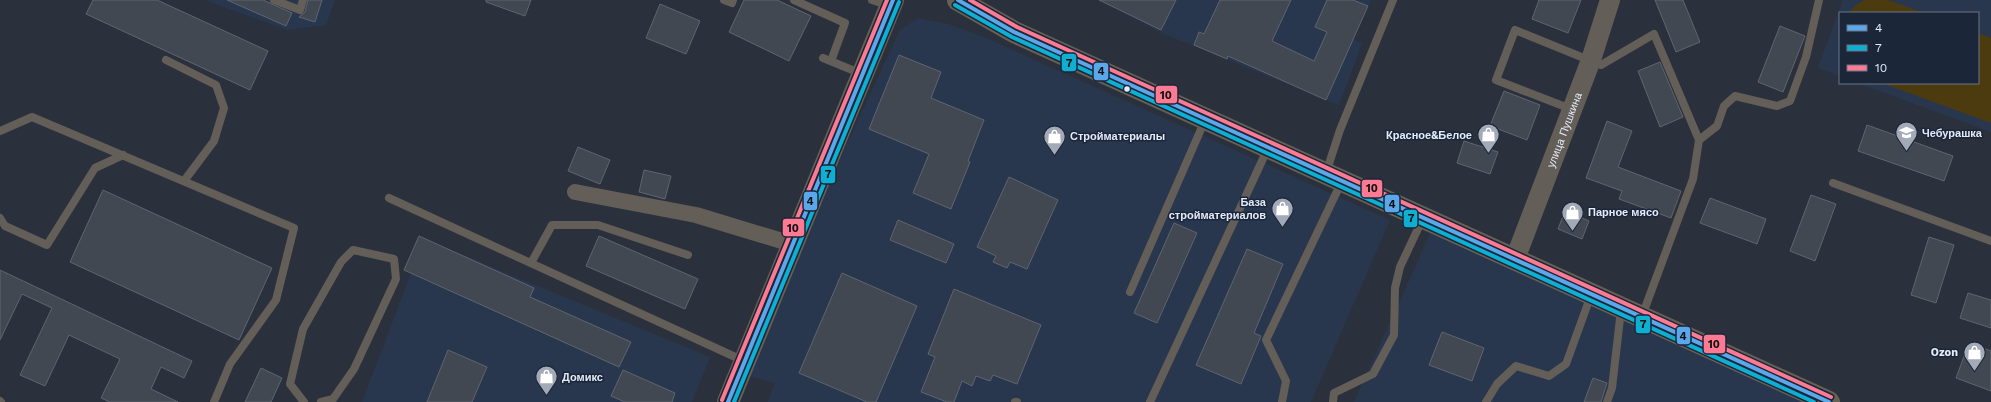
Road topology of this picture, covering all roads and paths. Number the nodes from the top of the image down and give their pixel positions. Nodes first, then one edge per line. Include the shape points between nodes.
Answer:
1 (274, 0) edge
2 (303, 0) edge
3 (724, 0) edge
4 (733, 0) edge
5 (794, 0) edge
6 (958, 0) edge
7 (1393, 0) edge
8 (1610, 0) edge
9 (1819, 0) edge
10 (885, 2) edge
11 (166, 60) dead end
12 (1591, 60) junction
13 (862, 74) junction
14 (1573, 109) junction
15 (1205, 119) junction
16 (0, 131) edge
17 (1698, 140) junction
18 (1268, 147) junction
19 (123, 155) junction
20 (1334, 177) junction
21 (184, 181) junction
22 (1833, 184) dead end
23 (575, 192) dead end
24 (389, 198) dead end
25 (0, 218) edge
26 (1423, 218) junction
27 (1991, 241) edge
28 (792, 244) junction
29 (688, 255) dead end
30 (1515, 259) junction
31 (531, 263) junction
32 (1130, 292) dead end
33 (1592, 294) junction
34 (1622, 308) junction
35 (1642, 317) junction
36 (744, 361) junction
37 (214, 402) edge
38 (304, 402) edge
39 (321, 402) edge
40 (728, 402) edge
41 (1150, 402) edge
42 (1282, 402) edge
43 (1333, 402) edge
44 (1486, 402) edge
45 (1608, 402) edge
46 (1829, 402) edge

1 - 2 lane via 300,10
3 - 4 lane via 732,3
5 - 13 lane via 845,23 827,60
6 - 15 main road via 1014,32
7 - 20 lane via 1340,130
8 - 12 street, улица Пушкина
9 - 17 lane via 1806,57 1790,101 1777,106 1735,96 1724,106 1717,126
10 - 13 main road
11 - 21 lane via 216,85 224,108 214,141
12 - 14 street, улица Пушкина
12 - 14 lane via 1515,30 1496,80
12 - 17 lane via 1601,65 1654,34
13 - 28 main road
14 - 30 street, улица Пушкина
15 - 18 main road
15 - 32 lane
16 - 19 lane via 32,117
17 - 35 lane via 1693,179
18 - 20 main road
18 - 41 lane
19 - 21 lane
19 - 25 lane via 95,168 47,246 5,226
20 - 26 main road
20 - 42 lane via 1266,340 1286,381
21 - 37 lane via 294,228 276,300 230,364
22 - 27 lane
23 - 28 street via 696,215
24 - 31 lane
26 - 30 main road
26 - 43 lane via 1400,267 1395,288 1394,335 1373,374 1334,393
28 - 36 main road
29 - 31 lane via 598,225 552,224
30 - 33 main road
31 - 36 lane
33 - 34 main road
33 - 44 lane via 1566,364 1549,376 1516,366 1497,384
34 - 35 main road
34 - 45 lane
35 - 46 main road
36 - 40 main road
38 - 39 lane via 290,384 303,329 341,262 352,250 394,259 396,279 354,369 333,399

